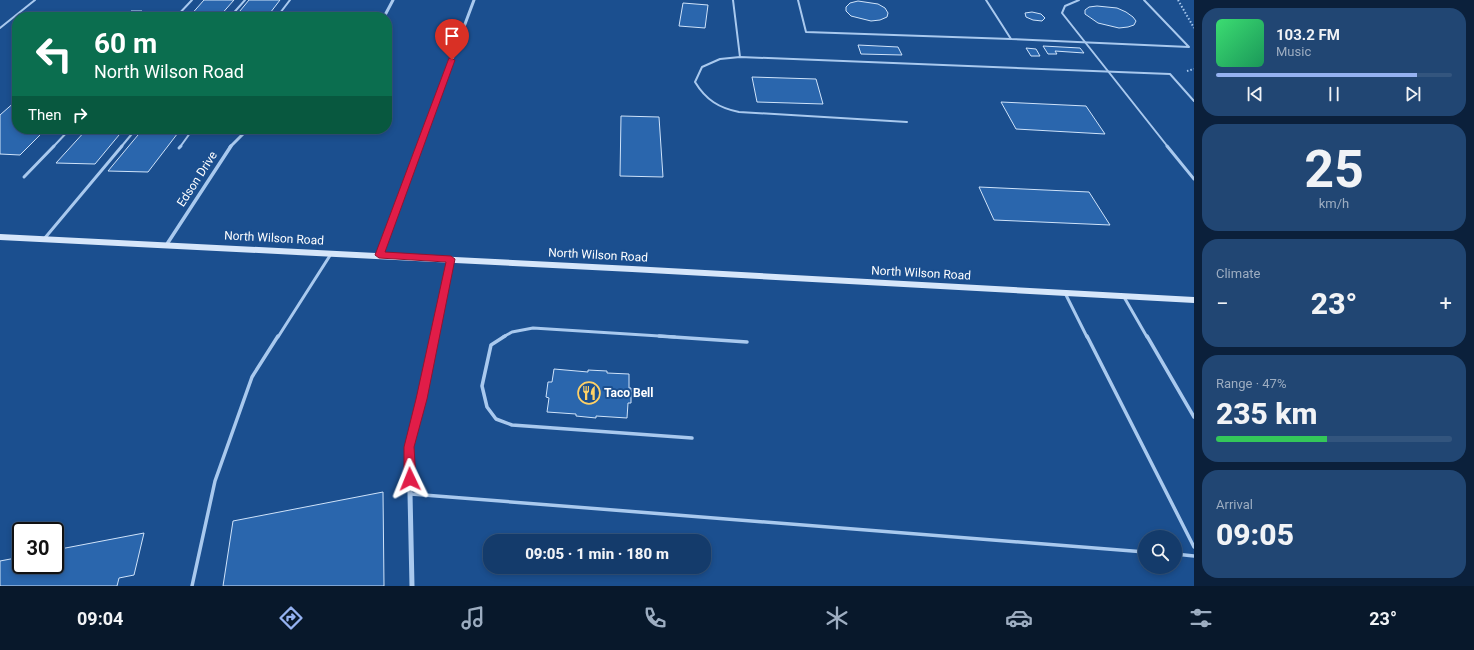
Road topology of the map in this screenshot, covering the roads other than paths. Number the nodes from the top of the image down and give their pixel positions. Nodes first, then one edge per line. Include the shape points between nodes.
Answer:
1 (35, 0) edge
2 (192, 0) edge
3 (245, 0) edge
4 (290, 0) edge
5 (393, 0) edge
6 (474, 0) edge
7 (734, 0) edge
8 (798, 0) edge
9 (986, 0) edge
10 (1079, 0) edge
11 (1144, 0) edge
12 (20, 12) edge
13 (181, 12) edge
14 (234, 12) edge
15 (281, 12) edge
16 (387, 12) edge
17 (12, 18) edge
18 (0, 28) edge
19 (1011, 40) junction
20 (1086, 42) junction
21 (740, 57) junction
22 (1109, 72) junction
23 (1194, 100) edge
24 (907, 122) dead end
25 (65, 134) edge
26 (132, 134) edge
27 (190, 134) edge
28 (243, 134) edge
29 (179, 148) dead end
30 (24, 177) dead end
31 (1194, 179) edge
32 (0, 237) edge
33 (44, 239) junction
34 (167, 244) junction
35 (332, 253) junction
36 (379, 255) junction
37 (451, 259) junction
38 (1065, 293) junction
39 (1124, 297) junction
40 (1194, 300) edge
41 (747, 342) dead end
42 (1194, 417) edge
43 (692, 438) dead end
44 (411, 494) junction
45 (1194, 547) edge
46 (1138, 551) edge
47 (1182, 555) edge
48 (1194, 556) edge
49 (192, 586) edge
50 (412, 586) edge

1 - 12 lane
2 - 13 lane
3 - 14 lane
4 - 15 lane
5 - 16 street
6 - 36 street
7 - 21 lane
8 - 19 lane via 806,32
9 - 19 lane
10 - 20 lane via 1065,6 1062,13
11 - 20 lane via 1190,46
17 - 18 lane
19 - 20 lane
20 - 22 lane
21 - 22 lane
21 - 24 lane via 720,59 702,67 695,82 701,94 712,104 728,111 748,114
22 - 23 lane via 1170,74
22 - 31 lane
25 - 30 lane
26 - 33 lane
27 - 29 lane
28 - 34 street, Edson Drive via 232,145
32 - 33 main road, North Wilson Road
33 - 34 main road, North Wilson Road
34 - 35 main road, North Wilson Road
35 - 36 main road, North Wilson Road
35 - 49 lane via 252,377 215,481
36 - 37 main road, North Wilson Road
37 - 38 main road, North Wilson Road
37 - 44 street via 409,447
38 - 39 main road, North Wilson Road
38 - 45 lane
39 - 40 main road, North Wilson Road
39 - 42 lane
41 - 43 lane via 534,328 512,332 491,345 482,386 487,407 496,419 512,424
44 - 46 lane
44 - 50 street
47 - 48 lane

